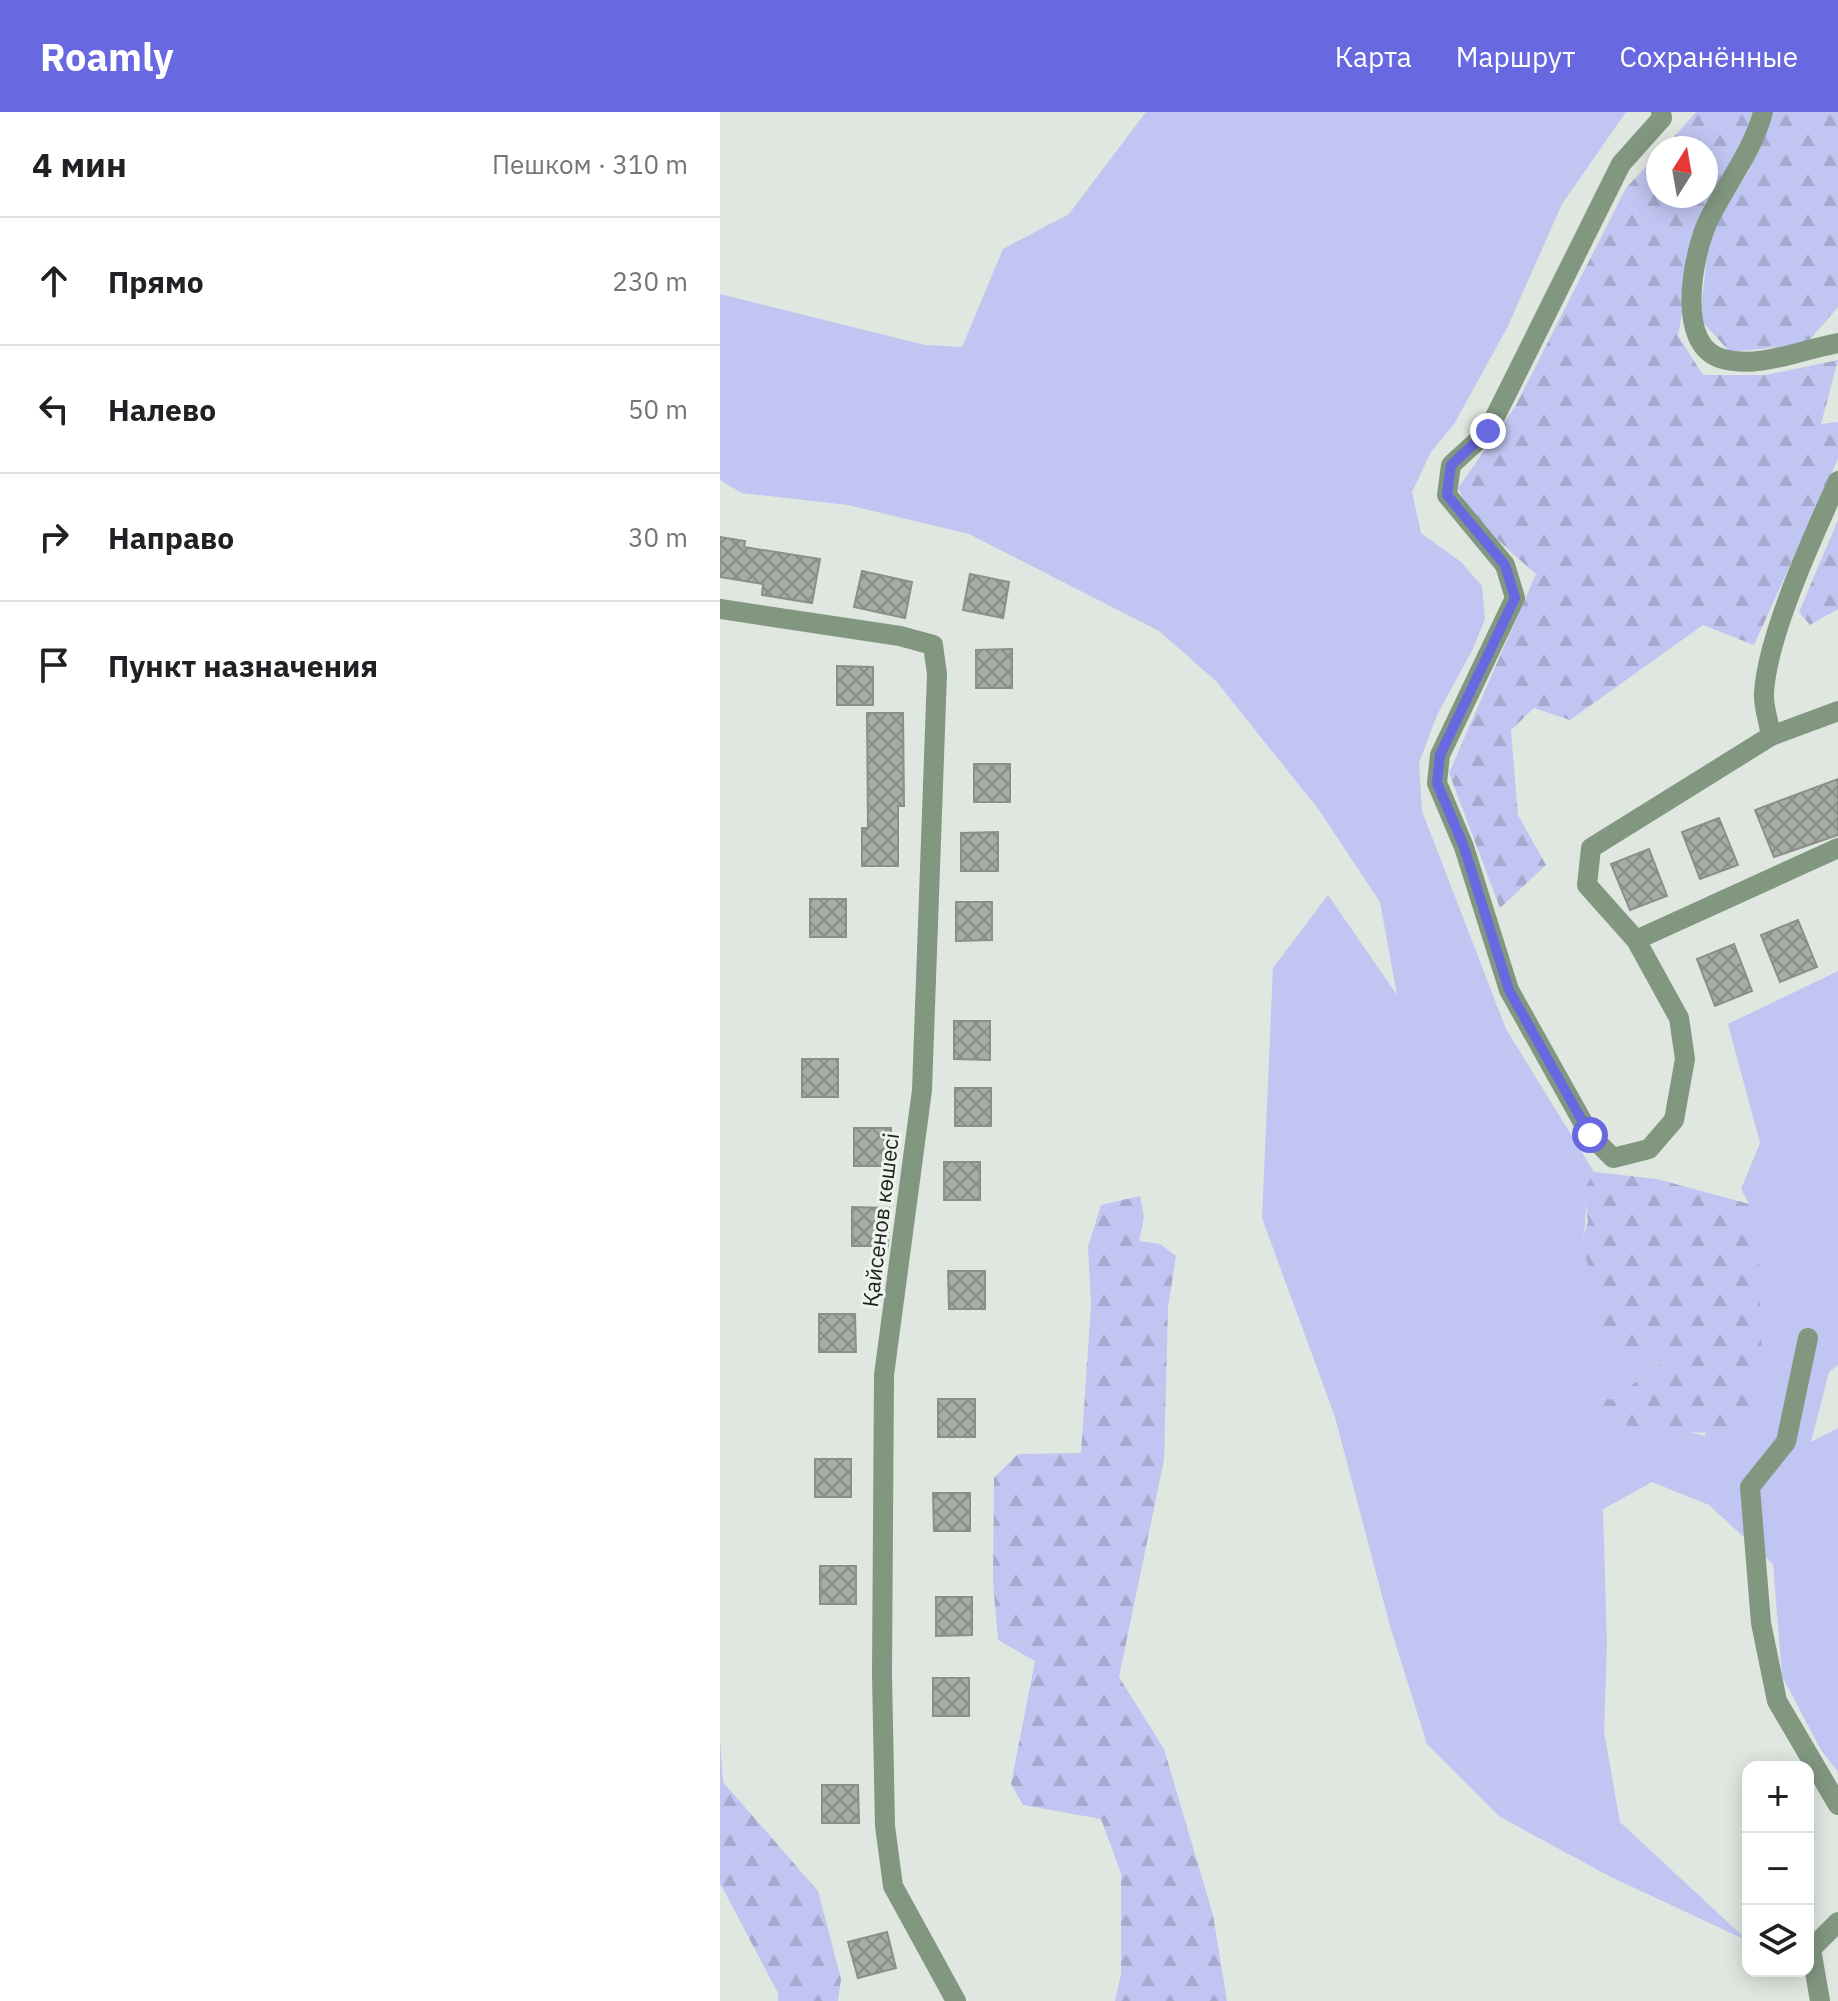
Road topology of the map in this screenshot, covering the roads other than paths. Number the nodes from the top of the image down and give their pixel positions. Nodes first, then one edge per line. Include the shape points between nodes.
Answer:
1 (1661, 112) edge
2 (1763, 112) edge
3 (1838, 343) edge
4 (1838, 481) edge
5 (720, 609) edge
6 (1838, 711) edge
7 (1771, 736) junction
8 (1838, 848) edge
9 (1636, 940) junction
10 (1808, 1338) dead end
11 (1838, 1805) edge
12 (1838, 1922) edge
13 (956, 2001) edge
14 (1820, 2001) edge

1 - 9 street via 1662,118 1621,164 1488,431 1451,465 1447,495 1505,565 1515,598 1440,755 1437,783 1464,847 1509,990 1590,1135 1613,1158 1649,1149 1674,1120 1685,1059 1679,1018
2 - 3 street via 1756,137 1707,222 1690,303 1694,328 1707,350 1723,359 1755,361
4 - 7 street via 1773,648 1764,693
5 - 13 street, Қайсенов көшесі via 933,645 937,674 922,1090 884,1375 882,1675 885,1826 893,1886
6 - 7 street
7 - 9 street via 1591,848 1587,885
8 - 9 street
10 - 11 street via 1786,1442 1750,1487 1761,1623 1777,1701
12 - 14 street via 1811,1949

